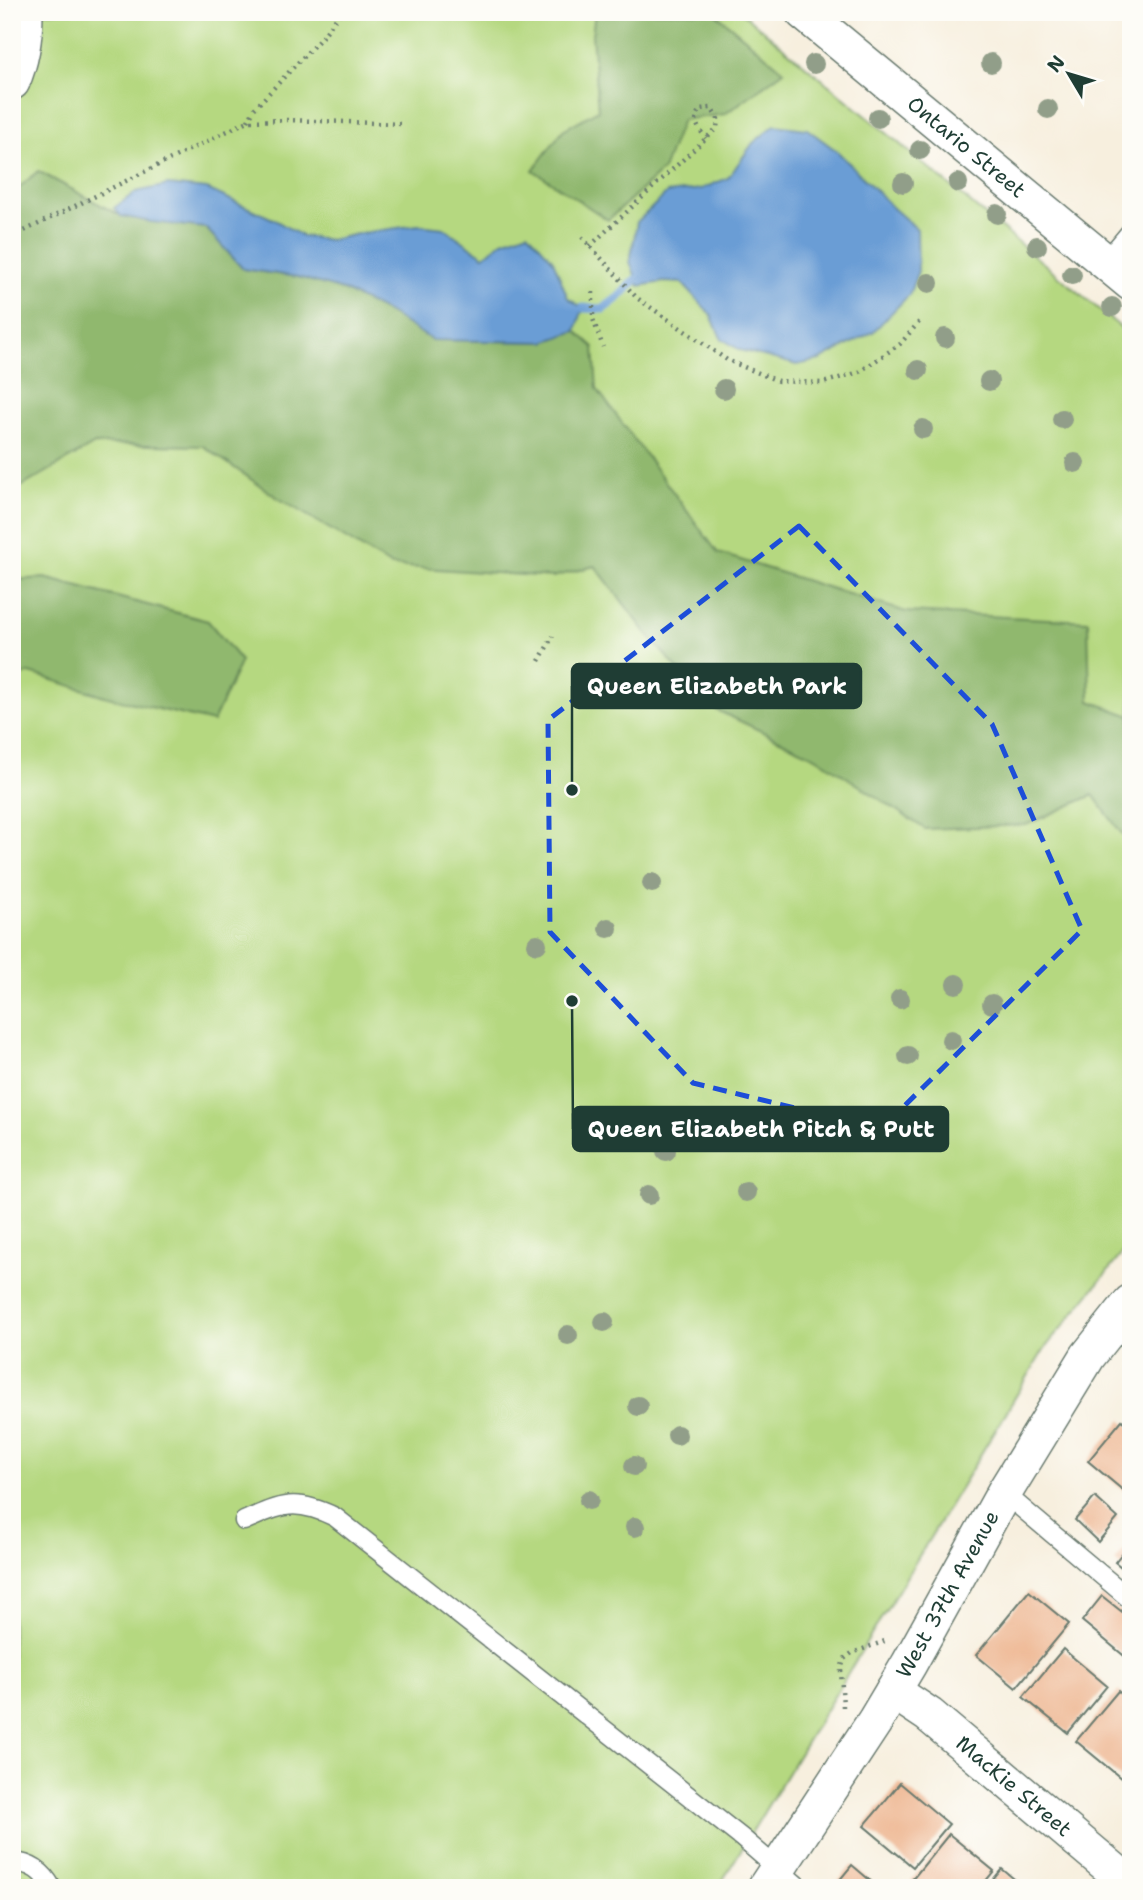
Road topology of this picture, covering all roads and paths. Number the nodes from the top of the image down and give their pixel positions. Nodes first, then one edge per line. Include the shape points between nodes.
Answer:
1 (25, 12) edge
2 (341, 12) edge
3 (803, 12) edge
4 (12, 82) edge
5 (248, 121) junction
6 (403, 124) dead end
7 (706, 138) junction
8 (1131, 231) edge
9 (12, 237) edge
10 (582, 237) dead end
11 (590, 246) junction
12 (1118, 272) edge
13 (593, 292) dead end
14 (920, 321) dead end
15 (603, 347) dead end
16 (553, 636) dead end
17 (539, 661) dead end
18 (1128, 1310) edge
19 (1004, 1493) junction
20 (244, 1521) dead end
21 (1131, 1600) edge
22 (886, 1641) dead end
23 (893, 1691) junction
24 (843, 1707) dead end
25 (12, 1862) edge
26 (781, 1881) edge
27 (1131, 1885) edge
28 (52, 1888) edge

1 - 4 street via 20,64
2 - 5 path
3 - 12 street, Ontario Street
5 - 6 path
5 - 9 path
7 - 7 path via 719,119 711,108 700,109 695,116 696,126
7 - 11 path
8 - 12 lane
10 - 11 path
11 - 14 path via 637,298 727,360 778,381 823,383 859,372 900,344
13 - 15 path via 593,319
16 - 17 path
18 - 19 street, West 37th Avenue via 1088,1356
19 - 21 lane
19 - 23 street, West 37th Avenue
20 - 26 lane via 291,1504 335,1517 720,1821
22 - 24 path via 844,1659
23 - 26 street, West 37th Avenue
23 - 27 street, MacKie Street via 929,1715
25 - 28 lane via 43,1873

